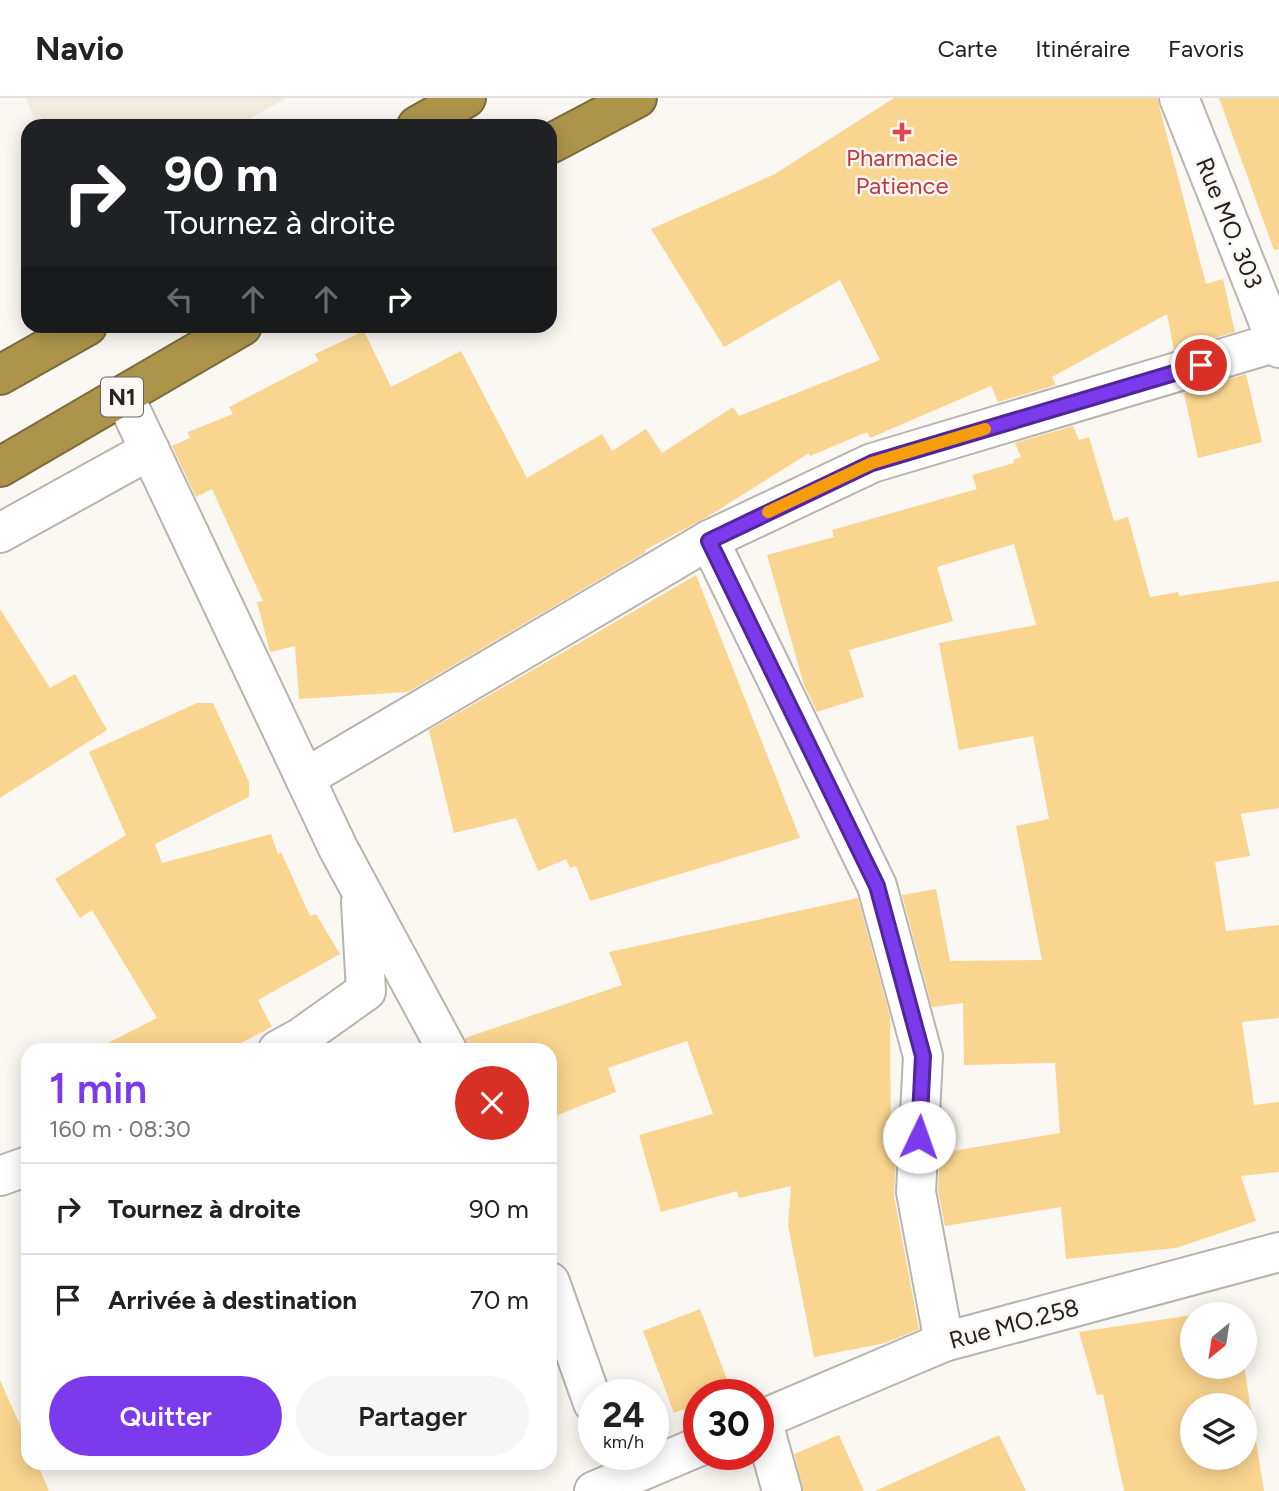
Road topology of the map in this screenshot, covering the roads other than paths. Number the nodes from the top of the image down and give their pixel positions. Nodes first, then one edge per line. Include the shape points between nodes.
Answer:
1 (466, 98) edge
2 (636, 98) edge
3 (1179, 98) edge
4 (429, 119) edge
5 (557, 140) edge
6 (75, 333) edge
7 (230, 333) edge
8 (1278, 345) edge
9 (0, 375) edge
10 (124, 396) junction
11 (150, 450) junction
12 (0, 467) edge
13 (0, 533) edge
14 (709, 541) junction
15 (305, 778) junction
16 (361, 889) junction
17 (291, 1043) edge
18 (443, 1043) edge
19 (21, 1168) edge
20 (0, 1176) edge
21 (1279, 1252) edge
22 (557, 1302) edge
23 (944, 1342) junction
24 (584, 1379) edge
25 (774, 1414) edge
26 (683, 1452) edge
27 (774, 1465) edge
28 (609, 1475) edge
29 (782, 1491) edge

1 - 4 highway
2 - 5 highway
3 - 8 street, Rue MO. 303
6 - 9 highway
7 - 10 highway, N1
8 - 14 street via 872,463
10 - 11 street
10 - 12 highway, N1
11 - 13 street
11 - 15 street
14 - 15 street
14 - 23 street via 877,886 923,1056 916,1192
15 - 16 street
16 - 17 street via 366,991
16 - 18 street
19 - 20 street
21 - 23 street, Rue MO.258
22 - 24 street
23 - 25 street, Rue MO.258
26 - 28 street
27 - 29 street

